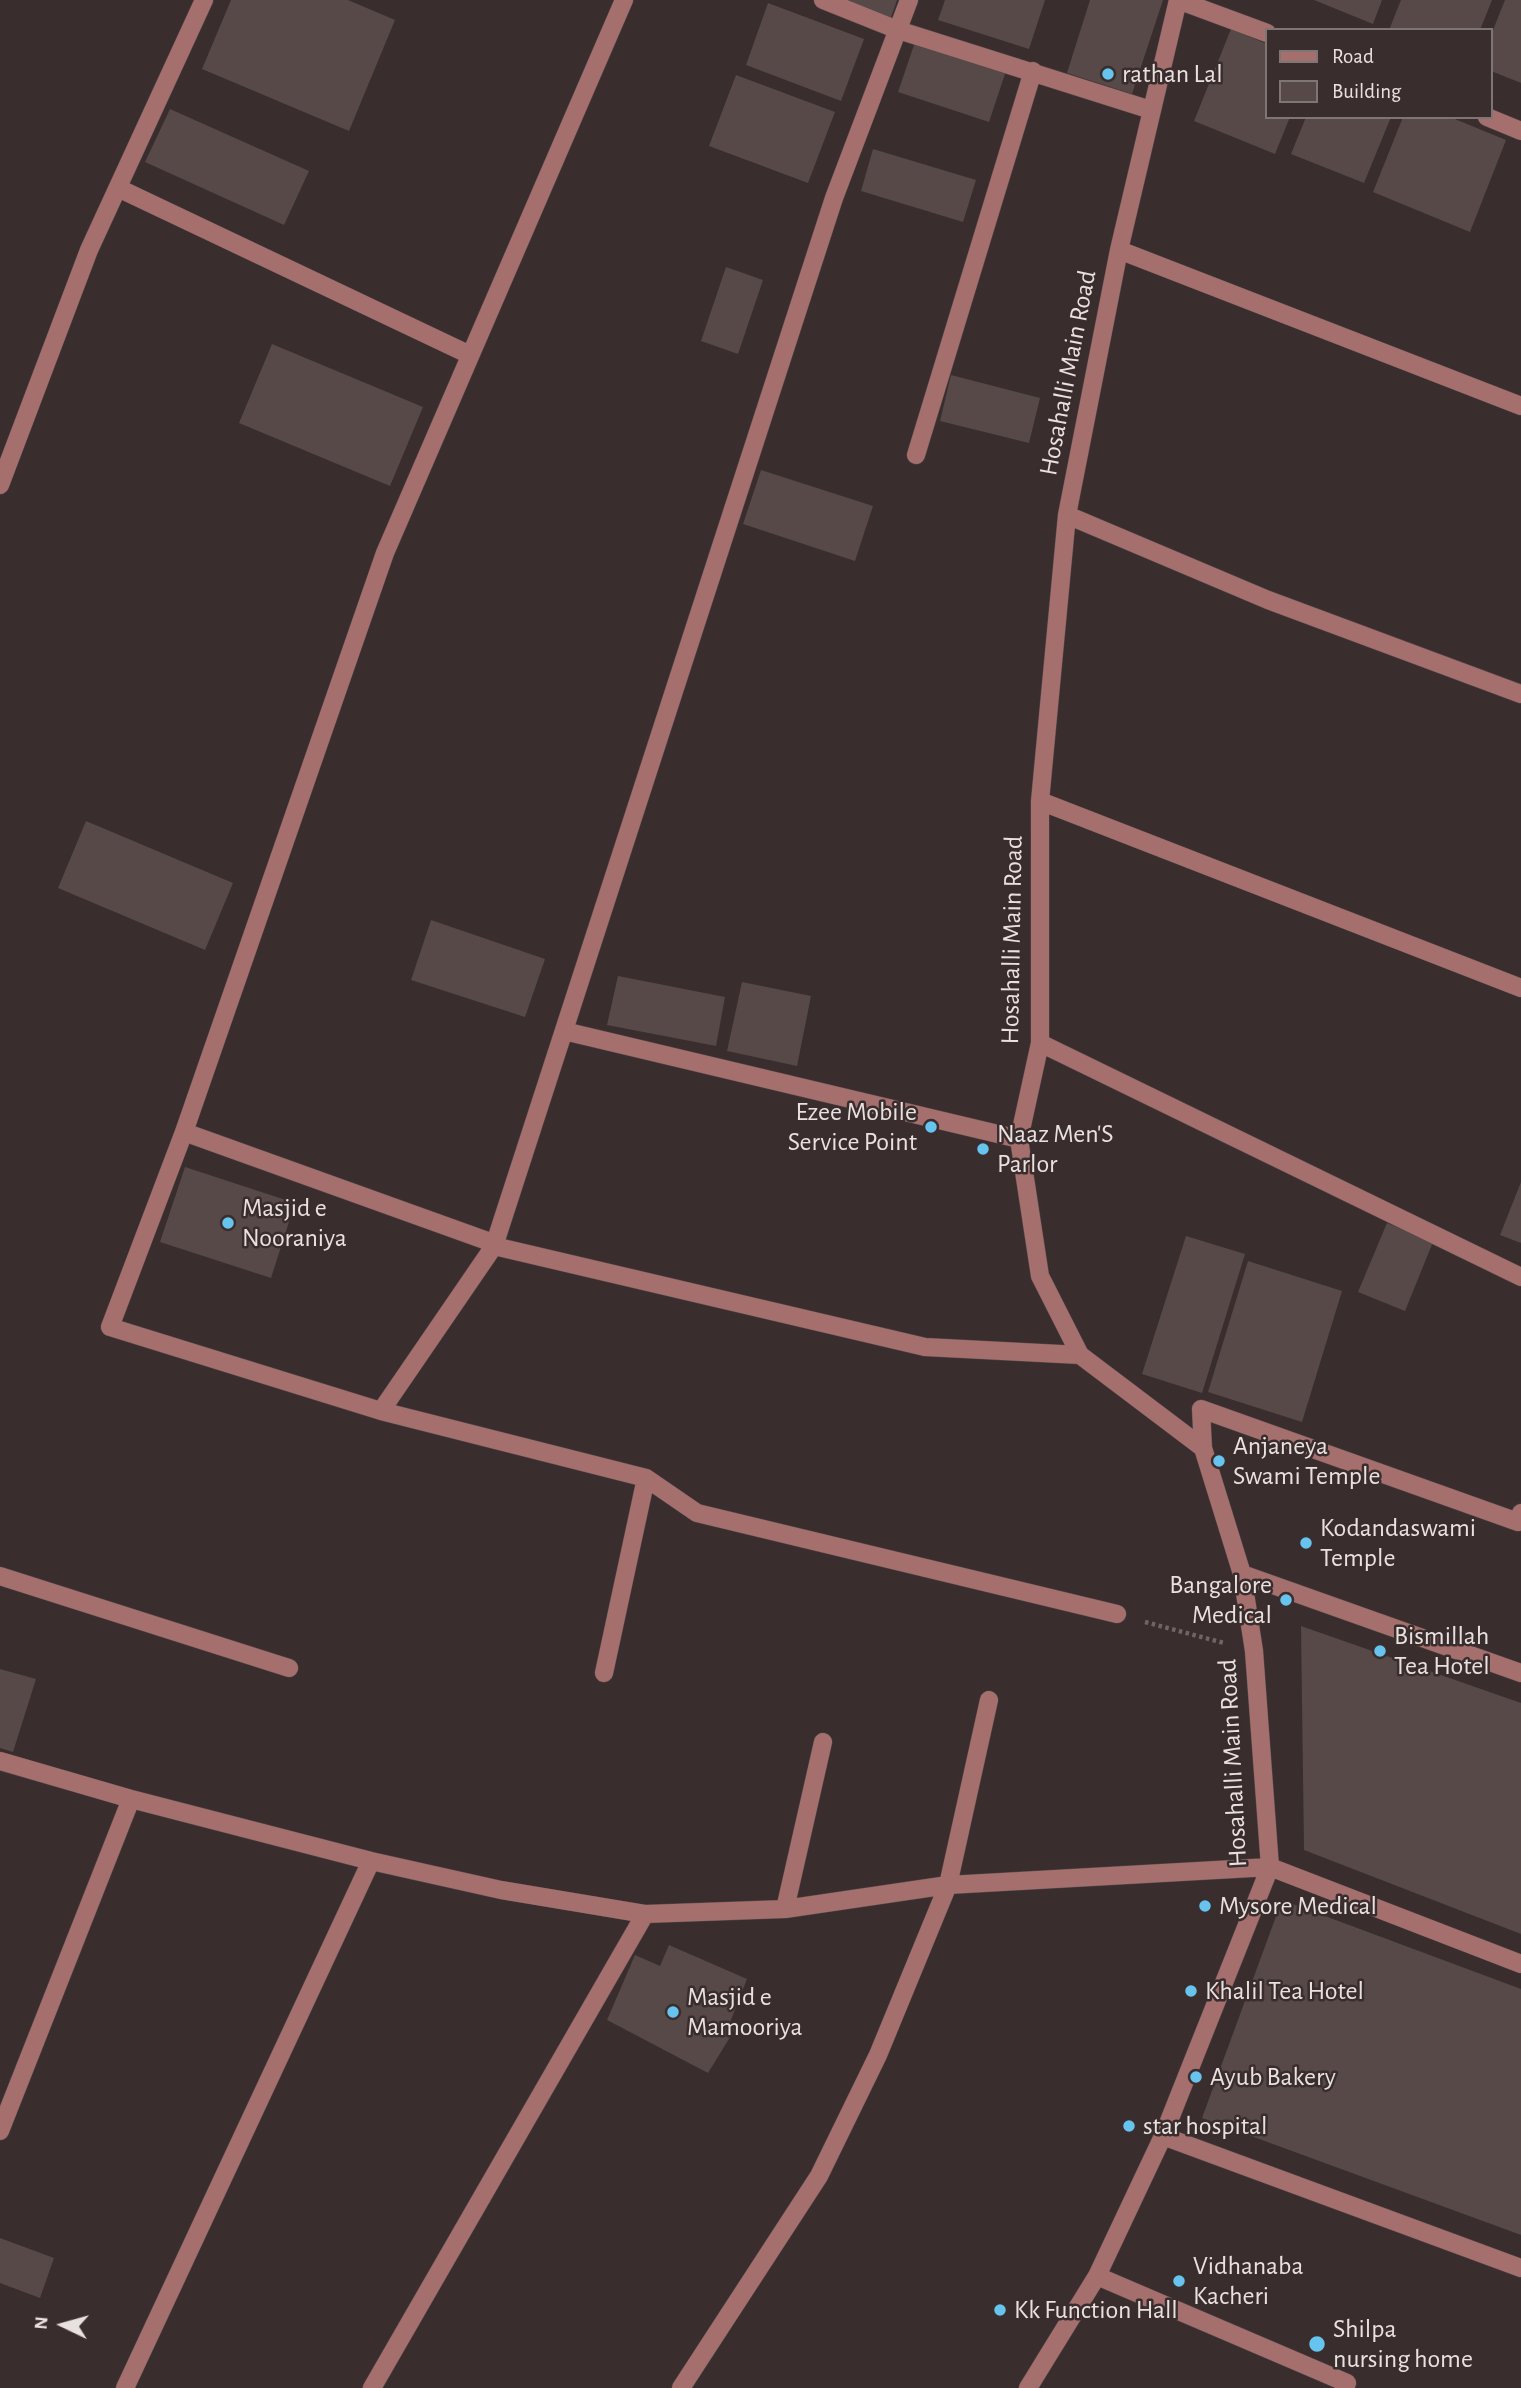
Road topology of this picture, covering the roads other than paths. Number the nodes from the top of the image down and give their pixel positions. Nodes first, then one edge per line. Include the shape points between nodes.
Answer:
1 (204, 0) edge
2 (624, 0) edge
3 (823, 0) edge
4 (909, 0) edge
5 (1178, 0) edge
6 (898, 30) junction
7 (1266, 33) edge
8 (1033, 71) junction
9 (1152, 110) junction
10 (1492, 119) edge
11 (1521, 131) edge
12 (118, 188) junction
13 (1119, 250) junction
14 (470, 355) junction
15 (1521, 407) edge
16 (916, 455) dead end
17 (0, 485) edge
18 (1067, 515) junction
19 (1521, 694) edge
20 (1040, 801) junction
21 (1521, 988) edge
22 (564, 1031) junction
23 (1040, 1043) junction
24 (184, 1132) junction
25 (1019, 1139) junction
26 (494, 1246) junction
27 (1521, 1276) edge
28 (1080, 1355) junction
29 (381, 1411) junction
30 (1203, 1448) junction
31 (646, 1478) junction
32 (1520, 1519) edge
33 (1242, 1574) junction
34 (0, 1576) edge
35 (1117, 1614) road end
36 (289, 1668) dead end
37 (604, 1673) dead end
38 (1521, 1673) edge
39 (989, 1700) dead end
40 (823, 1742) dead end
41 (0, 1760) edge
42 (131, 1799) junction
43 (371, 1861) junction
44 (1270, 1867) junction
45 (948, 1885) junction
46 (785, 1909) junction
47 (645, 1914) junction
48 (1521, 1964) edge
49 (0, 2131) edge
50 (1163, 2136) junction
51 (1521, 2268) edge
52 (1097, 2276) junction
53 (125, 2388) edge
54 (372, 2388) edge
55 (681, 2388) edge
56 (1028, 2388) edge
57 (1344, 2388) edge

1 - 12 street
2 - 14 street
3 - 6 street
4 - 6 street
5 - 7 street
5 - 9 street, Hosahalli Main Road
6 - 8 street
6 - 22 street via 834,198
8 - 9 street
8 - 16 street
9 - 13 street, Hosahalli Main Road
10 - 11 street
12 - 14 street
12 - 17 street via 89,250
13 - 15 street
13 - 18 street, Hosahalli Main Road
14 - 24 street via 385,553
18 - 19 street via 1268,600
18 - 20 street, Hosahalli Main Road
20 - 21 street
20 - 23 street, Hosahalli Main Road
22 - 25 street
22 - 26 street
23 - 25 street, Hosahalli Main Road
23 - 27 street
24 - 26 street
24 - 29 street via 110,1327
25 - 28 street, Hosahalli Main Road via 1040,1276
26 - 28 street via 925,1347
26 - 29 street
28 - 30 street, Hosahalli Main Road
29 - 31 street
30 - 32 street via 1201,1409
30 - 33 street, Hosahalli Main Road
31 - 35 street via 697,1513
31 - 37 street
33 - 38 street
33 - 44 street, Hosahalli Main Road via 1254,1651
34 - 36 street
39 - 45 street
40 - 46 street
41 - 42 street
42 - 43 street
42 - 49 street
43 - 47 street via 501,1890
43 - 53 street
44 - 45 street
44 - 48 street
44 - 50 street, Hosahalli Main Road
45 - 46 street
45 - 55 street via 878,2055 819,2176
46 - 47 street
47 - 54 street
50 - 51 street
50 - 52 street, Hosahalli Main Road
52 - 56 street, Hosahalli Main Road
52 - 57 street via 1347,2383

